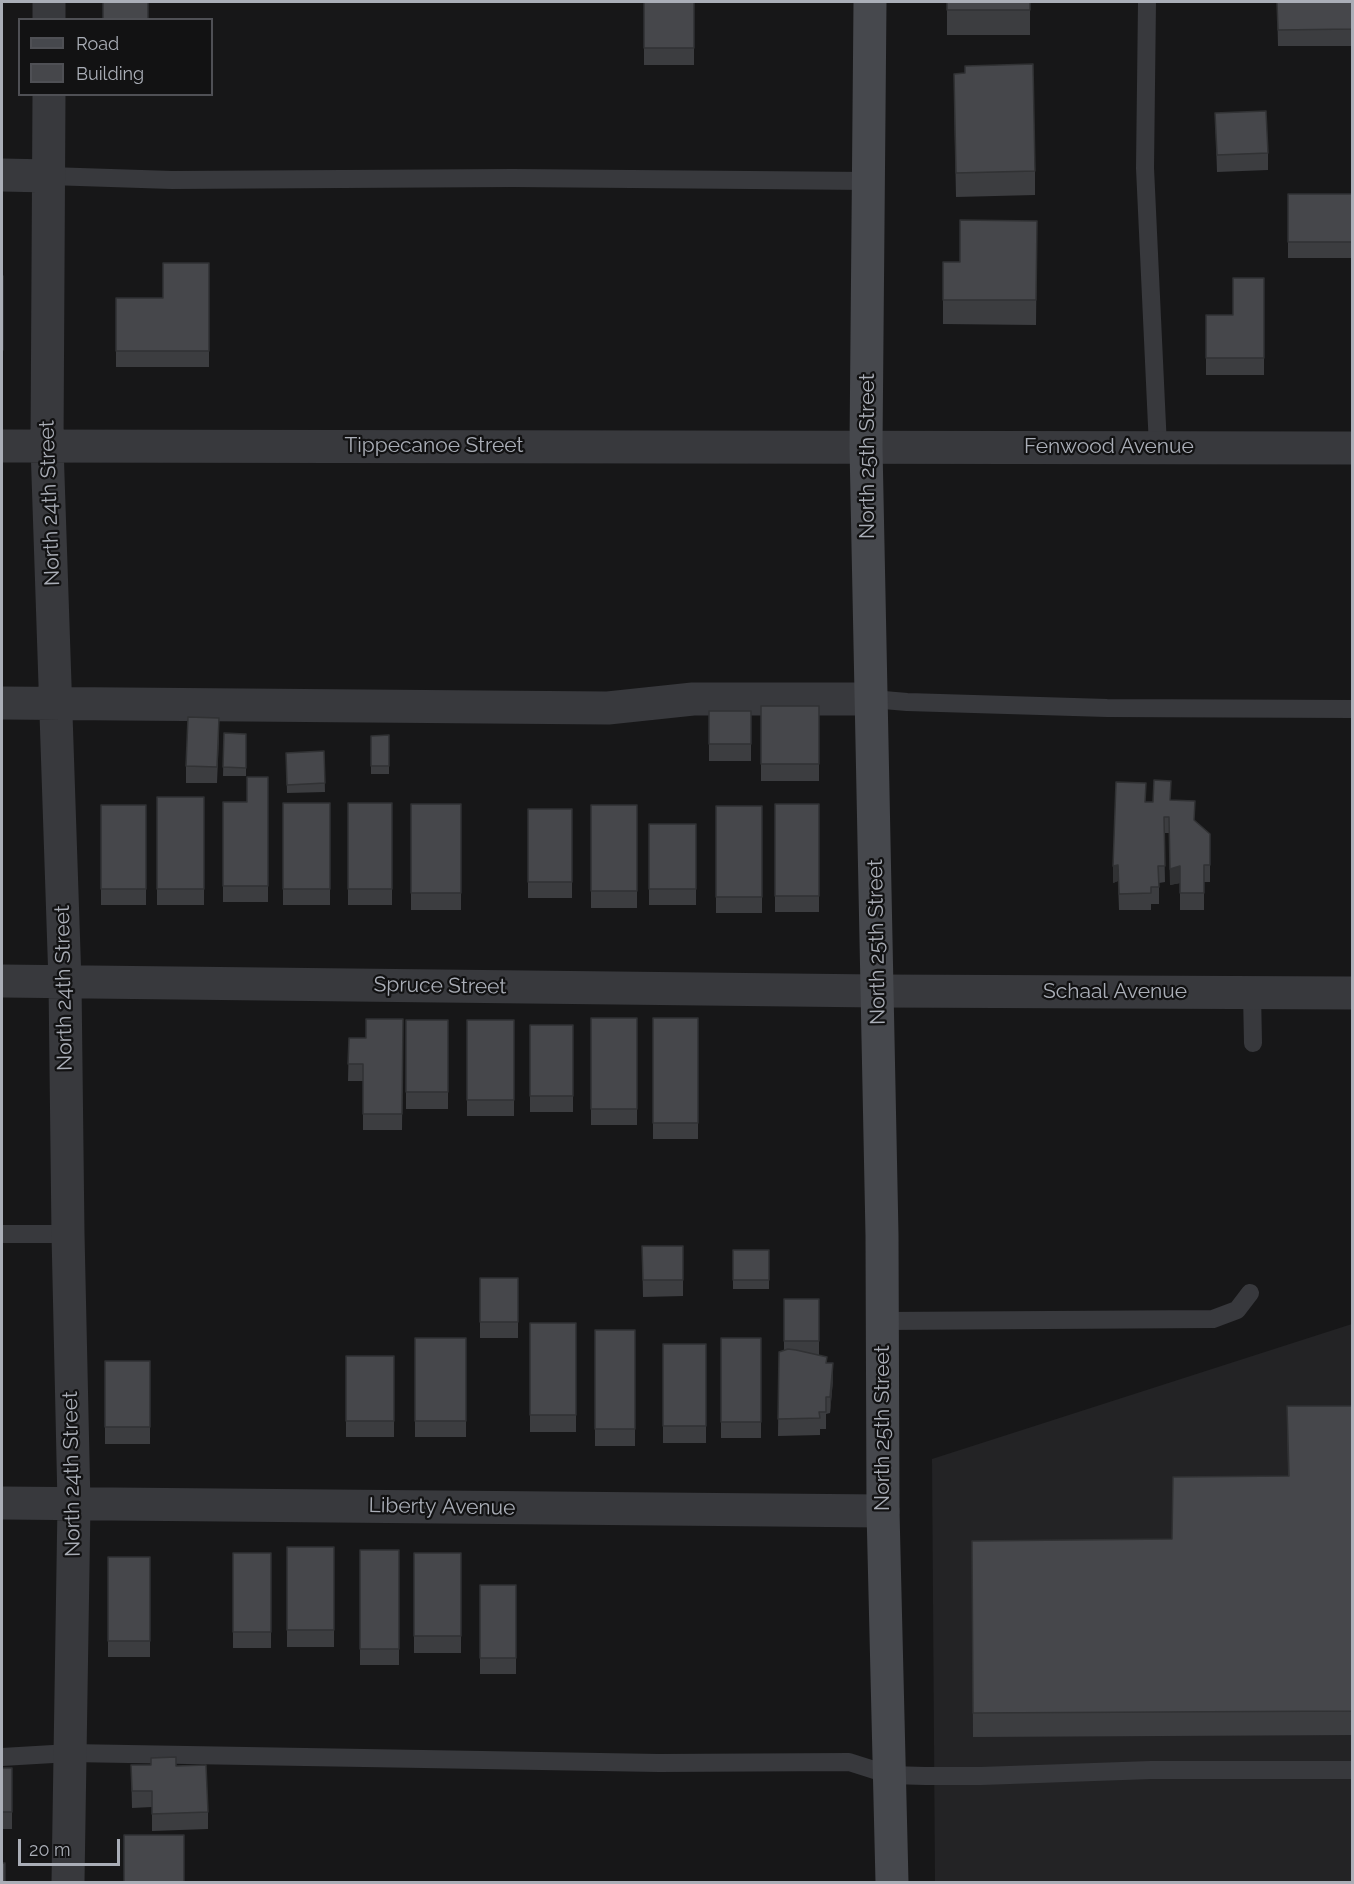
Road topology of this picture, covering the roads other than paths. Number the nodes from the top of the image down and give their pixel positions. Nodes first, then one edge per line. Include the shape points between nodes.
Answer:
1 (49, 2) edge
2 (870, 2) edge
3 (1148, 2) edge
4 (49, 18) edge
5 (49, 96) edge
6 (2, 175) edge
7 (49, 176) junction
8 (869, 181) junction
9 (2, 446) edge
10 (47, 446) junction
11 (867, 447) junction
12 (1158, 447) junction
13 (1353, 448) edge
14 (872, 699) junction
15 (56, 702) junction
16 (2, 703) edge
17 (1353, 709) edge
18 (2, 981) edge
19 (65, 982) junction
20 (878, 991) junction
21 (1252, 993) junction
22 (1353, 993) edge
23 (1252, 1043) dead end
24 (2, 1234) edge
25 (68, 1234) junction
26 (1250, 1293) dead end
27 (884, 1322) junction
28 (2, 1503) edge
29 (74, 1504) junction
30 (883, 1511) junction
31 (70, 1753) junction
32 (2, 1757) edge
33 (1353, 1770) edge
34 (890, 1774) junction
35 (68, 1882) edge
36 (891, 1882) edge

1 - 4 street
2 - 8 street, North 25th Street
3 - 12 lane via 1145,168
5 - 7 street, North 24th Street
6 - 7 street
7 - 8 lane via 172,180
7 - 10 street, North 24th Street
8 - 11 street, North 25th Street
9 - 10 street, Tippecanoe Street
10 - 11 street, Tippecanoe Street
10 - 15 street, North 24th Street
11 - 12 street, Fenwood Avenue
11 - 14 street, North 25th Street
12 - 13 street, Fenwood Avenue
14 - 15 street via 693,699 608,708
14 - 17 lane via 1107,708
14 - 20 street, North 25th Street
15 - 16 street
15 - 19 street, North 24th Street
18 - 19 street, Spruce Street
19 - 20 street, Spruce Street
19 - 25 street, North 24th Street
20 - 21 street, Schaal Avenue
20 - 27 street, North 25th Street
21 - 22 street, Schaal Avenue
21 - 23 lane
24 - 25 lane
25 - 29 street, North 24th Street
26 - 27 lane via 1237,1310 1213,1319
27 - 30 street, North 25th Street
28 - 29 street, Liberty Avenue
29 - 30 street, Liberty Avenue
29 - 31 street, North 24th Street
30 - 34 street, North 25th Street
31 - 32 lane
31 - 34 lane via 659,1763 849,1762
31 - 35 street, North 24th Street
33 - 34 lane
34 - 36 street, North 25th Street

